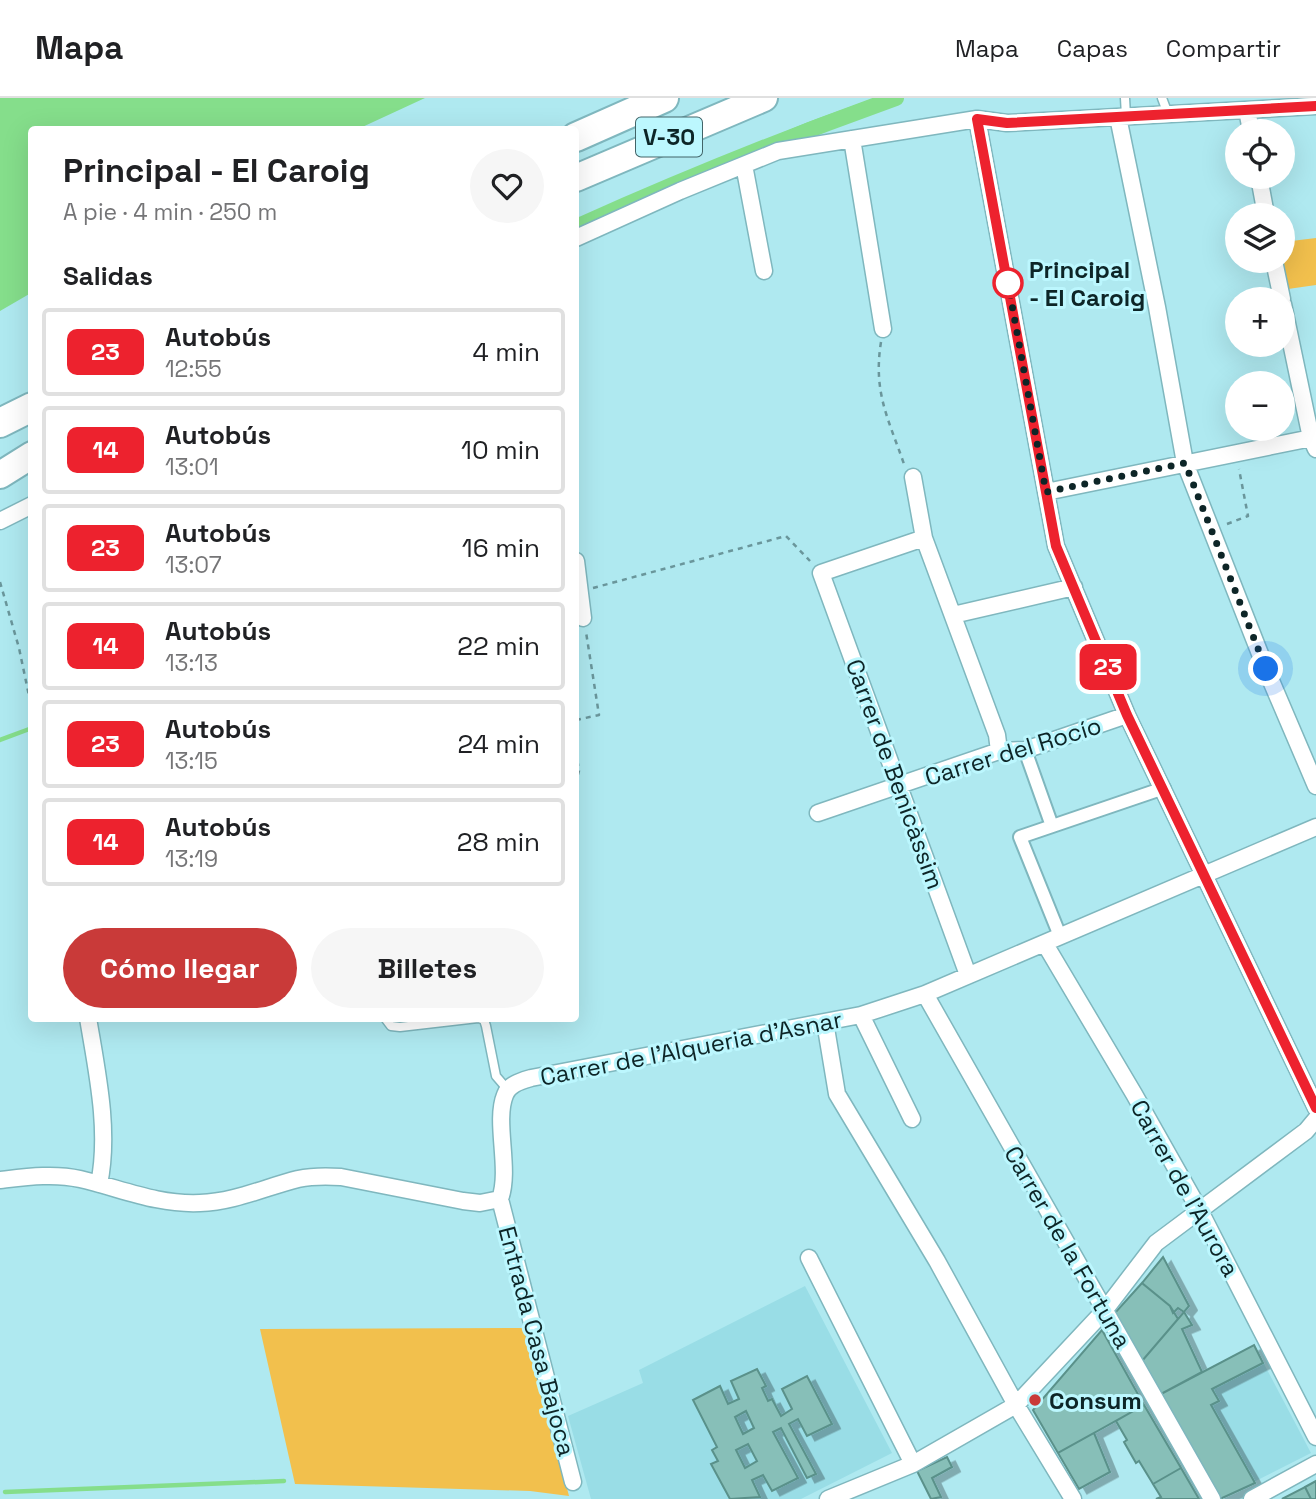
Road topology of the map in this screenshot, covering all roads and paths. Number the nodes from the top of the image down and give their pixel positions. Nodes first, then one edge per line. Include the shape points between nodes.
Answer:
1 (664, 98) edge
2 (764, 98) edge
3 (1125, 98) edge
4 (1163, 98) edge
5 (1316, 106) edge
6 (1247, 110) junction
7 (1168, 114) junction
8 (1122, 117) junction
9 (977, 119) junction
10 (1249, 119) edge
11 (579, 136) edge
12 (852, 139) junction
13 (744, 165) junction
14 (579, 177) edge
15 (579, 237) edge
16 (764, 271) dead end
17 (883, 329) joint
18 (1295, 357) edge
19 (28, 409) edge
20 (0, 423) edge
21 (28, 439) edge
22 (1314, 441) edge
23 (0, 453) edge
24 (28, 458) edge
25 (1185, 463) junction
26 (1238, 464) dead end
27 (0, 475) edge
28 (913, 477) joint
29 (1046, 492) junction
30 (28, 507) edge
31 (0, 521) edge
32 (1220, 527) dead end
33 (924, 538) junction
34 (821, 573) junction
35 (0, 582) edge
36 (579, 584) edge
37 (1074, 587) junction
38 (580, 592) junction
39 (953, 615) junction
40 (583, 618) joint
41 (28, 691) edge
42 (1127, 715) junction
43 (579, 719) edge
44 (1025, 750) junction
45 (999, 751) junction
46 (899, 786) junction
47 (1316, 786) edge
48 (1164, 788) junction
49 (818, 813) dead end
50 (1052, 826) junction
51 (1316, 827) edge
52 (1202, 875) junction
53 (1053, 940) junction
54 (968, 975) junction
55 (925, 994) junction
56 (860, 1016) junction
57 (89, 1022) edge
58 (388, 1022) edge
59 (444, 1022) edge
60 (485, 1022) edge
61 (825, 1022) junction
62 (508, 1090) junction
63 (1316, 1108) edge
64 (912, 1119) dead end
65 (1316, 1119) edge
66 (0, 1180) edge
67 (99, 1184) junction
68 (500, 1199) junction
69 (1200, 1211) junction
70 (809, 1258) dead end
71 (1104, 1311) junction
72 (1016, 1405) junction
73 (1316, 1437) edge
74 (913, 1464) junction
75 (1316, 1464) edge
76 (573, 1482) dead end
77 (828, 1499) edge
78 (1073, 1499) edge
79 (1212, 1499) edge
80 (1252, 1499) edge

1 - 11 highway, V-30
2 - 14 highway, V-30
3 - 8 lane
4 - 7 lane
5 - 6 street
6 - 7 street
6 - 10 street
7 - 8 street
8 - 9 street via 1007,123
8 - 25 street
9 - 12 street
9 - 29 street
12 - 13 street via 778,151
12 - 17 street
13 - 15 street
13 - 16 street
17 - 28 path via 877,367 885,417
18 - 22 street
19 - 20 highway
21 - 23 highway
22 - 25 street
24 - 27 highway
25 - 29 street
25 - 47 street
26 - 32 path via 1248,516
28 - 33 street
29 - 37 street via 1056,546
30 - 31 street
33 - 34 street
33 - 39 street
34 - 38 path via 786,536
34 - 46 street, Carrer de Benicàssim
35 - 41 path
36 - 38 street
37 - 39 street
37 - 42 street
38 - 40 street
39 - 45 street
40 - 43 path via 599,715
42 - 44 street, Carrer del Rocío
42 - 48 street
44 - 45 street, Carrer del Rocío
44 - 50 street
45 - 46 street, Carrer del Rocío
46 - 49 street, Carrer del Rocío
46 - 54 street, Carrer de Benicàssim
48 - 50 street
48 - 52 street
50 - 53 street via 1020,836
51 - 52 street, Carrer de l'Alqueria d'Asnar
52 - 53 street, Carrer de l'Alqueria d'Asnar
52 - 63 street
53 - 54 street, Carrer de l'Alqueria d'Asnar
53 - 69 street, Carrer de l'Aurora
54 - 55 street, Carrer de l'Alqueria d'Asnar
55 - 56 street, Carrer de l'Alqueria d'Asnar
55 - 71 street, Carrer de la Fortuna
56 - 61 street, Carrer de l'Alqueria d'Asnar
56 - 64 street
57 - 67 street via 101,1110 104,1159
58 - 59 lane via 400,1027
60 - 62 lane via 496,1076
61 - 62 street, Carrer de l'Alqueria d'Asnar via 531,1078
61 - 72 street via 837,1094
62 - 68 street, Carrer de l'Alqueria d'Asnar via 502,1111
65 - 69 street
66 - 67 street via 49,1176
67 - 68 street via 170,1203 227,1200 300,1179 341,1177 463,1201
68 - 76 street, Entrada Casa Bajoca
69 - 71 street via 1156,1243
69 - 73 street, Carrer de l'Aurora
70 - 74 street
71 - 72 street
71 - 79 street, Carrer de la Fortuna
72 - 74 street
72 - 78 street
74 - 77 street
75 - 80 street

